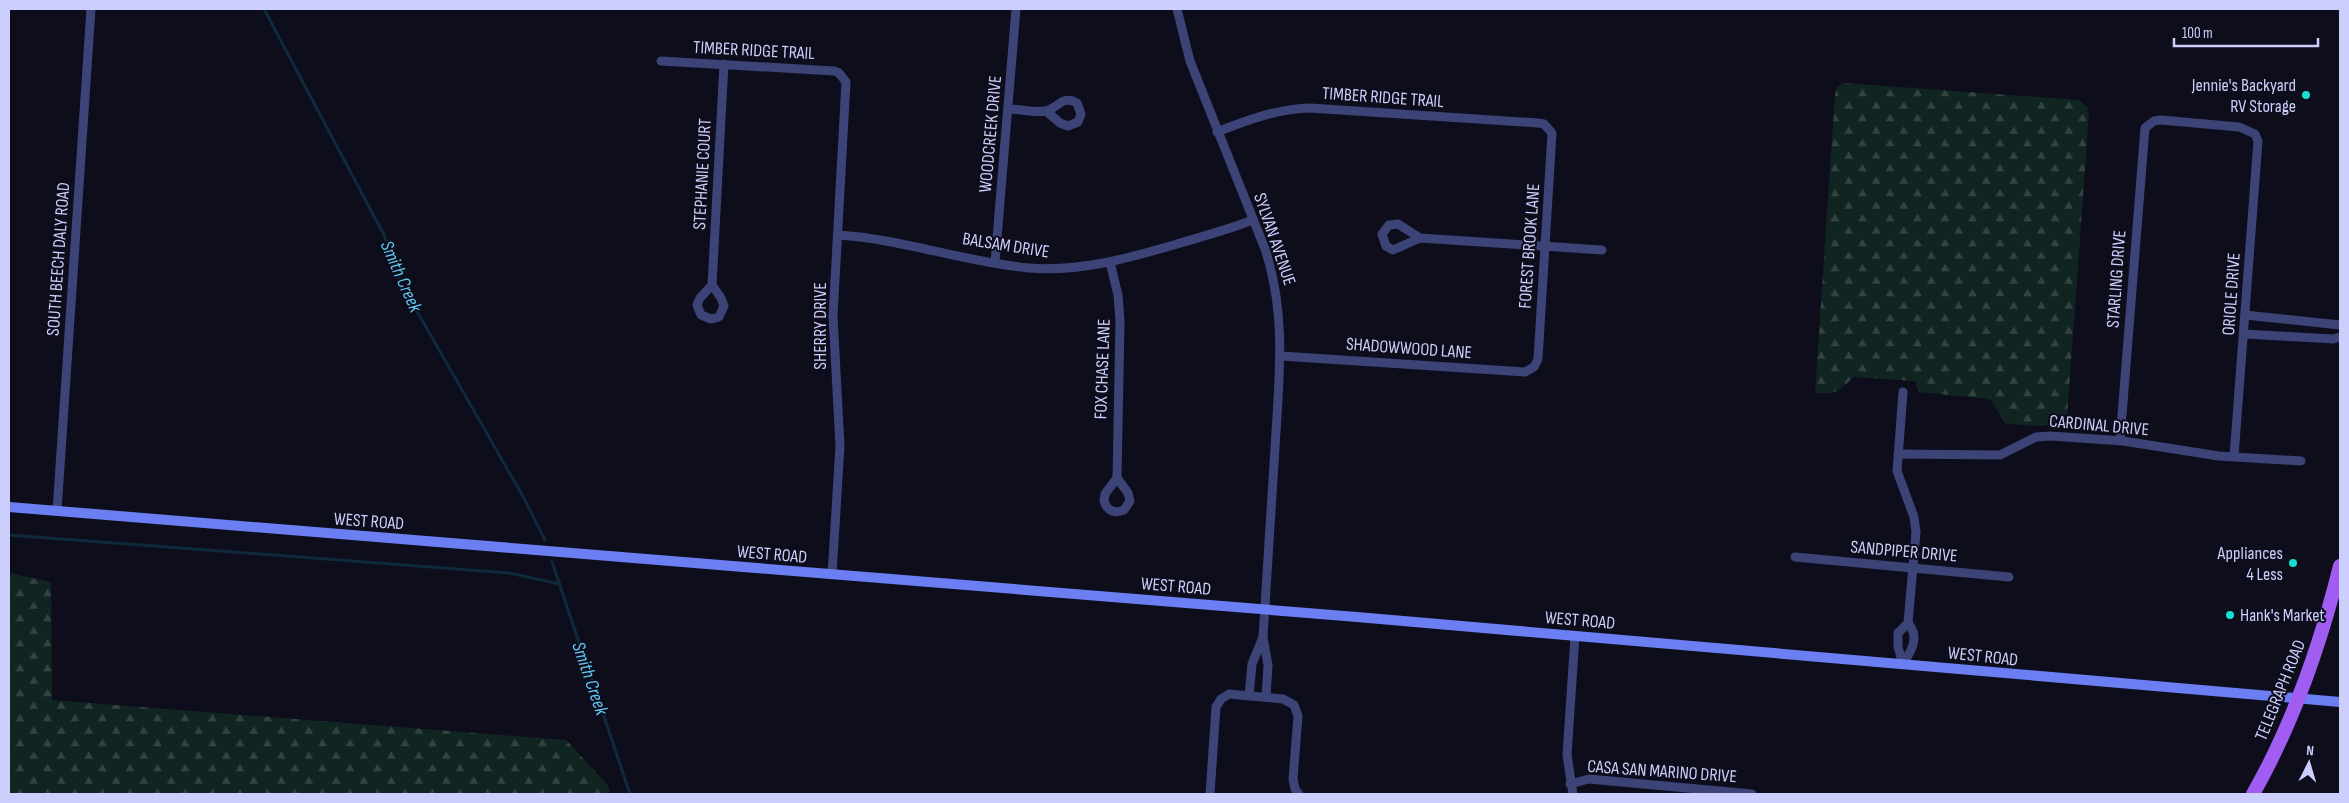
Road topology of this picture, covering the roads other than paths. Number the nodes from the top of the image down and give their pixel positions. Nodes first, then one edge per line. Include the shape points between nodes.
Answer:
1 (91, 9) edge
2 (1016, 9) edge
3 (1177, 9) edge
4 (661, 61) dead end
5 (724, 64) junction
6 (843, 77) joint
7 (1009, 108) junction
8 (1046, 111) dead end
9 (2150, 123) joint
10 (1550, 128) joint
11 (1217, 132) junction
12 (1253, 220) junction
13 (838, 235) junction
14 (1420, 238) dead end
15 (1545, 246) junction
16 (1602, 250) dead end
17 (995, 262) junction
18 (1110, 262) junction
19 (712, 285) dead end
20 (2245, 315) junction
21 (2340, 325) edge
22 (2244, 334) junction
23 (2340, 337) edge
24 (1281, 356) junction
25 (1534, 367) joint
26 (1903, 392) dead end
27 (2120, 440) junction
28 (1898, 454) junction
29 (2234, 456) junction
30 (2301, 461) dead end
31 (1117, 478) dead end
32 (9, 507) edge
33 (56, 511) junction
34 (1795, 557) dead end
35 (2340, 566) edge
36 (1913, 567) junction
37 (832, 575) junction
38 (2009, 577) dead end
39 (1265, 611) junction
40 (1908, 623) junction
41 (1263, 636) junction
42 (1574, 636) junction
43 (1903, 664) junction
44 (1250, 696) junction
45 (1266, 697) junction
46 (2300, 699) junction
47 (2340, 702) edge
48 (1570, 784) junction
49 (1210, 794) edge
50 (1299, 794) edge
51 (1573, 794) edge
52 (1752, 794) edge
53 (2253, 794) edge

1 - 33 street, SOUTH BEECH DALY ROAD
2 - 7 street, WOODCREEK DRIVE
3 - 11 street, SYLVAN AVENUE via 1190,61
4 - 5 street, TIMBER RIDGE TRAIL
5 - 6 street, TIMBER RIDGE TRAIL via 834,71
5 - 19 street, STEPHANIE COURT
6 - 13 street, SHERRY DRIVE via 846,88
7 - 8 street
7 - 17 street, WOODCREEK DRIVE
9 - 20 street, ORIOLE DRIVE via 2161,120 2238,127 2255,134 2258,145
9 - 27 street, STARLING DRIVE via 2144,133
10 - 11 street, TIMBER RIDGE TRAIL via 1538,122 1310,108 1260,116
10 - 15 street, FOREST BROOK LANE via 1553,139
11 - 12 street, SYLVAN AVENUE
12 - 18 street, BALSAM DRIVE
12 - 24 street, SYLVAN AVENUE via 1276,288
13 - 17 street, BALSAM DRIVE via 889,240
13 - 37 street, SHERRY DRIVE via 834,326 840,446
14 - 15 street
15 - 16 street
15 - 25 street, FOREST BROOK LANE via 1538,359
17 - 18 street, BALSAM DRIVE via 1026,268 1064,269
18 - 31 street, FOX CHASE LANE via 1120,321
20 - 21 street
20 - 22 street, ORIOLE DRIVE
22 - 23 street
22 - 29 street, ORIOLE DRIVE
24 - 25 street, SHADOWWOOD LANE via 1525,372
24 - 39 street, SYLVAN AVENUE
26 - 28 street
27 - 28 street, CARDINAL DRIVE via 2036,437 2000,455
27 - 29 street, CARDINAL DRIVE
28 - 36 street via 1897,471 1916,525
29 - 30 street, CARDINAL DRIVE
32 - 33 street, WEST ROAD
33 - 37 street, WEST ROAD
34 - 36 street, SANDPIPER DRIVE
35 - 46 main road, TELEGRAPH ROAD via 2326,624
36 - 38 street, SANDPIPER DRIVE
36 - 40 street
37 - 39 street, WEST ROAD
39 - 41 street, SYLVAN AVENUE
39 - 42 street, WEST ROAD
40 - 43 street via 1914,640
40 - 43 street via 1898,633
41 - 44 street via 1252,664
41 - 45 street via 1268,665
42 - 43 street, WEST ROAD
42 - 48 street, CASA SAN MARINO DRIVE via 1567,754
43 - 46 street, WEST ROAD
44 - 45 street
44 - 49 street via 1229,694 1216,707
45 - 50 street via 1289,701 1297,710 1293,779
46 - 47 street, WEST ROAD
46 - 53 main road, TELEGRAPH ROAD
48 - 51 street, CASA SAN MARINO DRIVE
48 - 52 street, CASA SAN MARINO DRIVE via 1589,779

